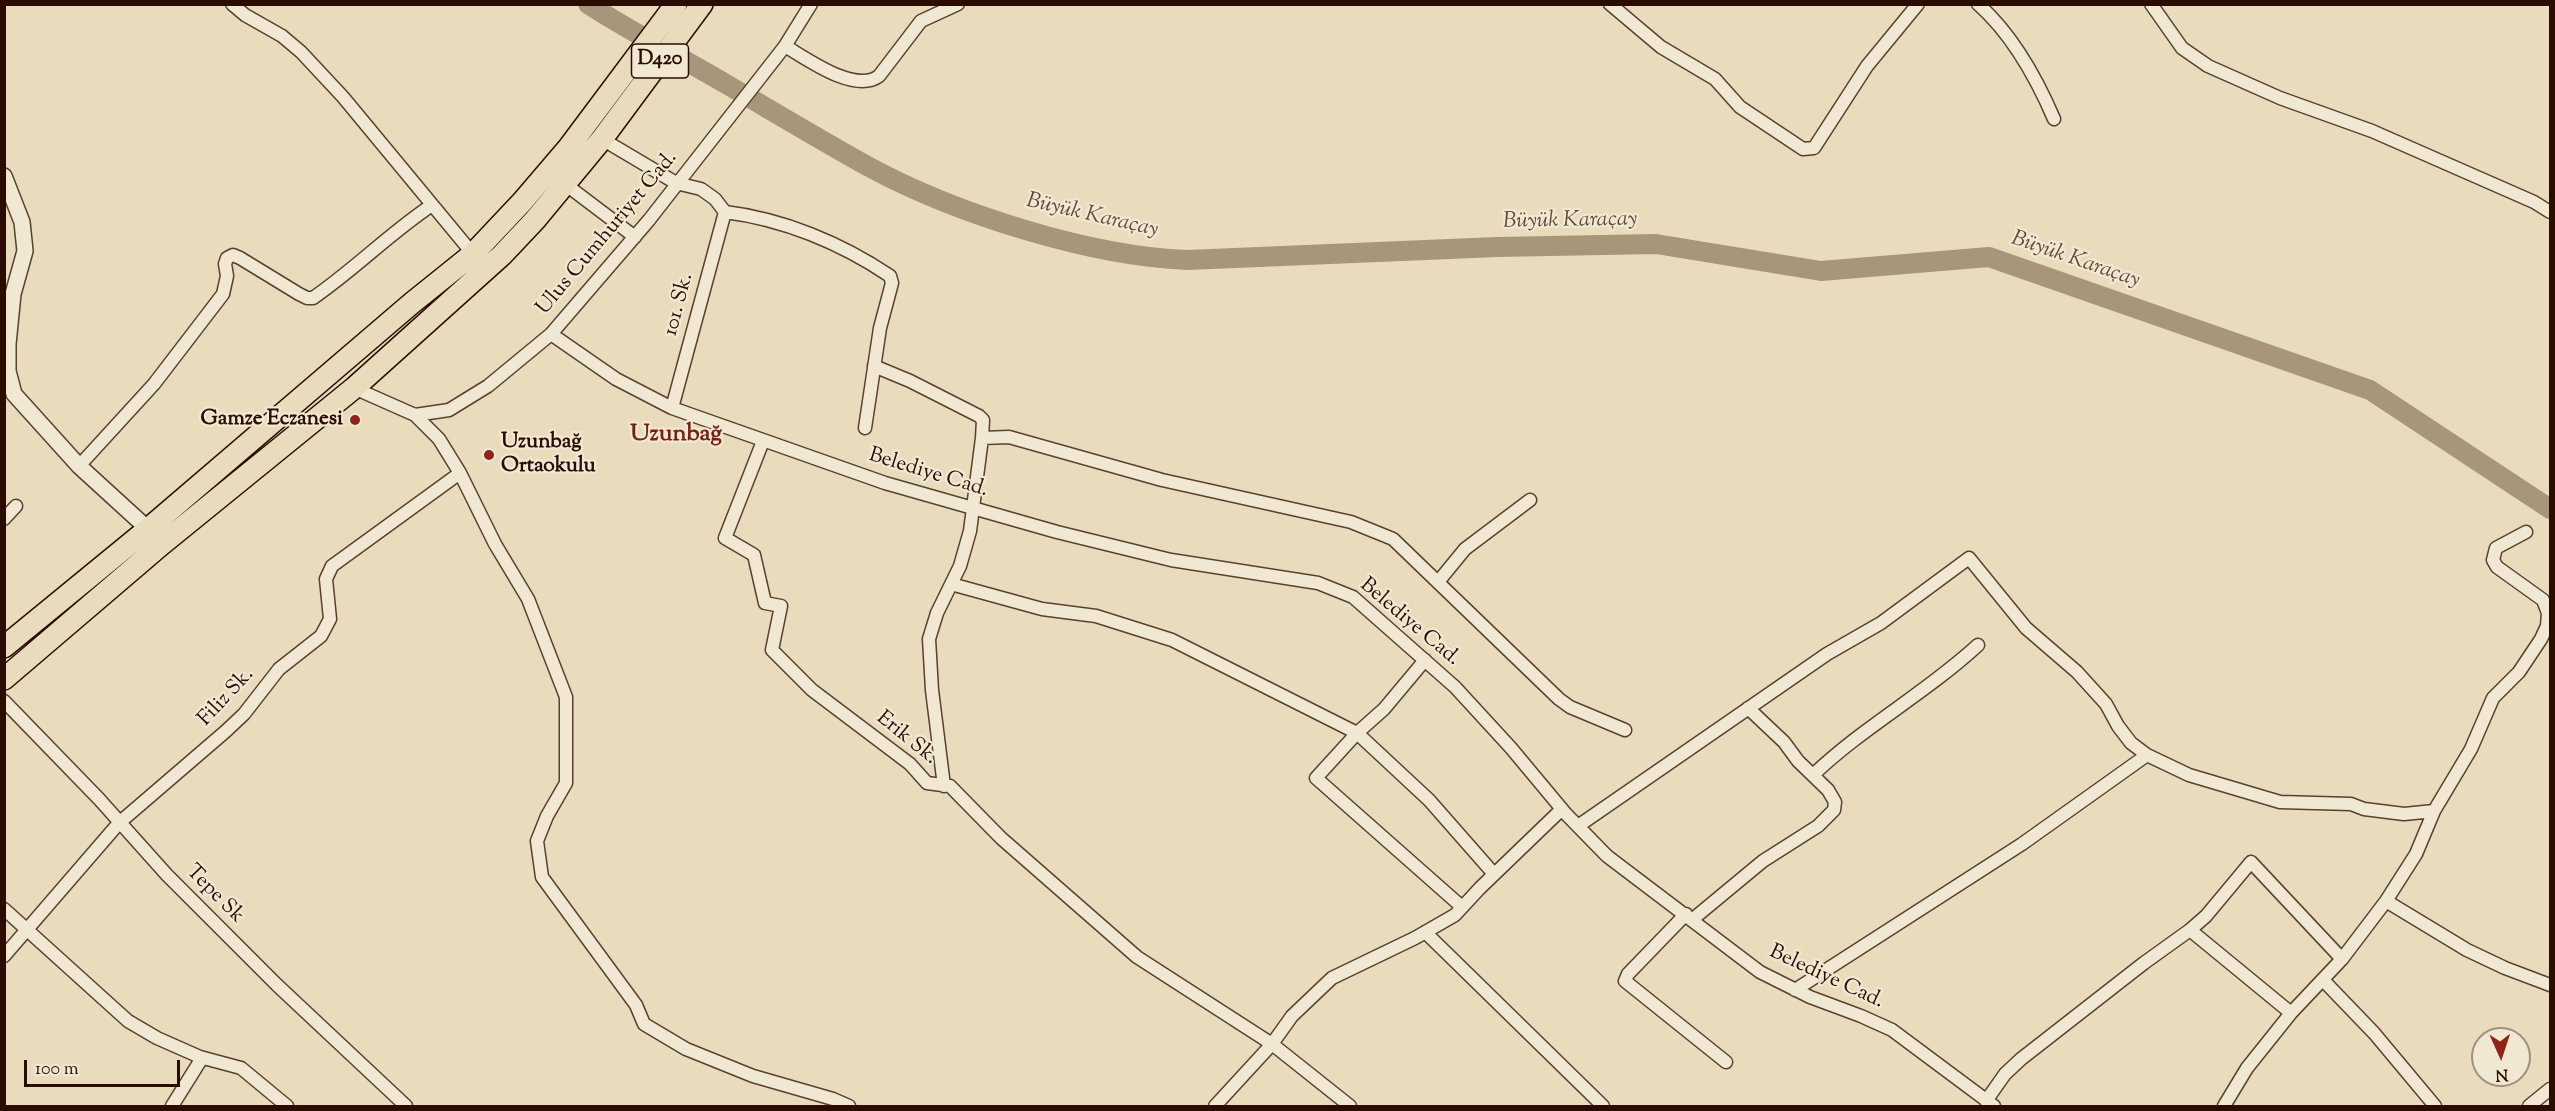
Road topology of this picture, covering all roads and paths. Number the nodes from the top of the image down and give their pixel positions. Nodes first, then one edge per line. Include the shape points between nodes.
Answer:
1 (232, 4) edge
2 (676, 4) edge
3 (702, 4) edge
4 (811, 4) edge
5 (958, 4) edge
6 (1610, 4) edge
7 (1918, 4) edge
8 (1978, 4) edge
9 (2151, 4) edge
10 (785, 46) junction
11 (2054, 119) dead end
12 (602, 139) junction
13 (4, 176) edge
14 (676, 183) junction
15 (566, 184) junction
16 (432, 205) junction
17 (725, 212) junction
18 (2550, 212) edge
19 (635, 237) junction
20 (473, 254) junction
21 (551, 333) junction
22 (874, 366) junction
23 (354, 388) junction
24 (672, 408) junction
25 (415, 415) junction
26 (865, 428) dead end
27 (982, 438) junction
28 (763, 441) junction
29 (79, 466) junction
30 (460, 473) junction
31 (1530, 500) dead end
32 (16, 506) dead end
33 (974, 508) junction
34 (4, 519) edge
35 (148, 529) junction
36 (2526, 532) dead end
37 (1438, 582) junction
38 (951, 584) junction
39 (1978, 645) dead end
40 (4, 647) edge
41 (1425, 660) junction
42 (4, 679) edge
43 (4, 701) edge
44 (1749, 708) junction
45 (1625, 730) dead end
46 (1357, 734) junction
47 (2147, 756) junction
48 (1813, 776) junction
49 (944, 786) junction
50 (1562, 809) junction
51 (2434, 811) junction
52 (119, 823) junction
53 (1578, 826) junction
54 (1494, 874) junction
55 (2386, 902) junction
56 (1462, 907) junction
57 (4, 909) edge
58 (1689, 917) junction
59 (28, 930) junction
60 (2190, 930) junction
61 (1425, 932) junction
62 (4, 956) edge
63 (2342, 959) junction
64 (2322, 980) junction
65 (2550, 985) edge
66 (1795, 990) junction
67 (2290, 1013) junction
68 (1272, 1044) junction
69 (202, 1058) junction
70 (1726, 1062) dead end
71 (2550, 1089) edge
72 (391, 1102) edge
73 (1990, 1104) edge
74 (172, 1107) edge
75 (287, 1107) edge
76 (406, 1107) edge
77 (849, 1107) edge
78 (1215, 1107) edge
79 (1350, 1107) edge
80 (1603, 1107) edge
81 (2224, 1107) edge
82 (2434, 1107) edge
83 (2529, 1107) edge

1 - 16 street via 301,52
2 - 20 highway via 596,112
3 - 12 highway, D420
4 - 10 street, Ulus Cumhuriyet Cad.
5 - 10 street via 921,21 874,80 847,78
6 - 7 street via 1661,46 1714,79 1740,107 1803,149 1814,148 1867,66
8 - 11 street via 2026,62
9 - 18 street via 2182,48 2208,66 2280,98 2372,131
10 - 14 street, Ulus Cumhuriyet Cad.
12 - 14 street
12 - 15 highway, D420
13 - 29 street via 22,222 25,251 13,294 8,371 14,394
14 - 17 street via 701,189
14 - 19 street, Ulus Cumhuriyet Cad.
15 - 19 street
15 - 23 highway, D420 via 502,255
16 - 20 street
16 - 29 street via 313,298 299,294 240,258 227,258 223,294 143,397
17 - 22 street via 758,216 806,232 890,276 892,283
17 - 24 street, 101. Sk.
19 - 21 street, Ulus Cumhuriyet Cad.
20 - 35 highway
21 - 24 street, Belediye Cad. via 616,379
21 - 25 street, Ulus Cumhuriyet Cad. via 488,386 449,410
22 - 26 street
22 - 27 street via 979,416 983,420
23 - 25 street
23 - 42 highway, D420
24 - 28 street, Belediye Cad.
25 - 30 street via 438,439
27 - 33 street
27 - 37 street via 1009,437 1162,480 1352,522 1393,539
28 - 33 street, Belediye Cad. via 885,483
28 - 49 street, Erik Sk. via 725,538 754,555 765,603 781,606 772,650 812,690 910,764 927,783
29 - 35 street
30 - 52 street, Filiz Sk. via 332,566 326,579 330,619 321,636 279,669 226,731
30 - 77 street via 528,599 566,697 566,783 537,841 542,877 636,1005 644,1024 686,1049
31 - 37 street via 1465,549
32 - 34 street
33 - 38 street via 960,566
33 - 41 street, Belediye Cad. via 1171,560 1318,583 1353,597
35 - 40 highway
36 - 51 street via 2496,548 2493,560 2509,577 2543,600 2547,626 2519,672 2493,698 2471,749
37 - 45 street via 1559,699
38 - 46 street via 1042,609 1096,616 1172,640
38 - 49 street via 929,639
39 - 48 street via 1919,694 1836,753
41 - 46 street via 1384,710
41 - 50 street, Belediye Cad. via 1455,687
43 - 52 street, Tepe Sk
44 - 47 street via 1827,654 1881,623 1969,558 2026,628 2092,688 2131,743
44 - 48 street
44 - 53 street
46 - 54 street via 1429,800
46 - 56 street via 1316,778
47 - 51 street via 2189,775 2280,801 2351,804 2404,814
47 - 66 street via 2022,843
48 - 58 street via 1835,802 1829,817
49 - 68 street, Erik Sk. via 950,786 1001,838 1137,957
50 - 53 street, Belediye Cad.
50 - 54 street
51 - 55 street via 2416,854
52 - 59 street, Filiz Sk.
52 - 72 street, Tepe Sk
53 - 58 street, Belediye Cad. via 1607,856
54 - 56 street
55 - 63 street
55 - 65 street via 2467,950
56 - 61 street
57 - 59 street
58 - 66 street, Belediye Cad. via 1760,972
58 - 70 street via 1625,981
59 - 62 street, Filiz Sk.
59 - 69 street via 128,1021
60 - 63 street via 2252,862
60 - 67 street
60 - 73 street via 2021,1059 2005,1074
61 - 68 street via 1332,978 1292,1016
61 - 80 street
63 - 64 street
64 - 67 street
64 - 82 street via 2374,1033
66 - 73 street, Belediye Cad. via 1892,1030
67 - 81 street via 2247,1068
68 - 78 street
68 - 79 street, Erik Sk.
69 - 74 street
69 - 75 street via 241,1068
71 - 83 street
72 - 76 street, Tepe Sk

